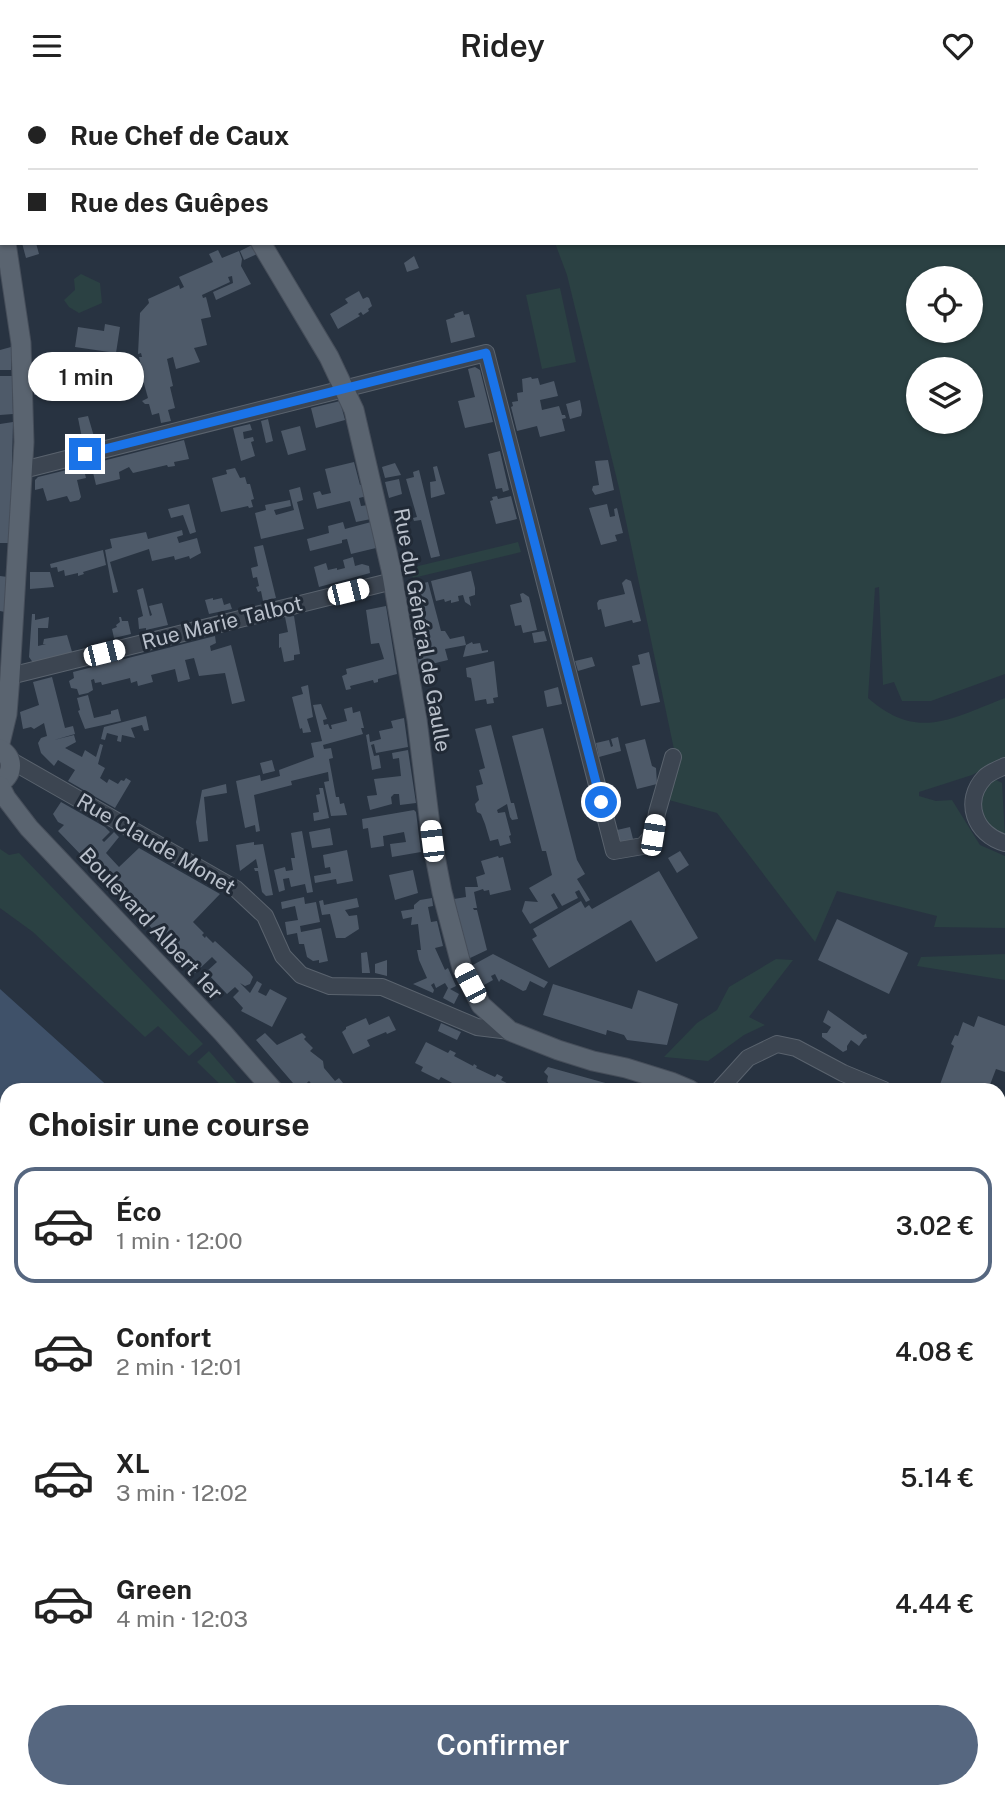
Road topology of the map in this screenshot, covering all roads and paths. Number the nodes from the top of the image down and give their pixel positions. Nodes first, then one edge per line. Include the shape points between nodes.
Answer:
1 (6, 245) edge
2 (262, 245) edge
3 (346, 388) junction
4 (23, 470) junction
5 (393, 581) junction
6 (10, 676) junction
7 (3, 751) edge
8 (673, 757) dead end
9 (1005, 766) edge
10 (0, 784) edge
11 (1005, 843) edge
12 (510, 1031) junction
13 (268, 1083) edge
14 (670, 1083) edge
15 (725, 1083) edge
16 (867, 1083) edge

1 - 4 main road via 21,343
2 - 3 main road, Rue du Général de Gaulle
3 - 4 street
3 - 5 main road, Rue du Général de Gaulle
3 - 8 street via 486,353 614,851 643,846 653,835
4 - 6 main road
5 - 6 street, Rue Marie Talbot
5 - 12 main road, Rue du Général de Gaulle via 432,841 461,968 481,1005
6 - 7 main road
7 - 10 main road via 9,774
7 - 12 street, Rue Claude Monet via 236,889 265,916 283,956 301,975 330,986 382,988 477,1027
9 - 11 street via 987,775 975,791 973,809 980,828
10 - 13 main road, Boulevard Albert 1er via 29,828
12 - 14 main road
15 - 16 street via 748,1058 777,1044 796,1048

